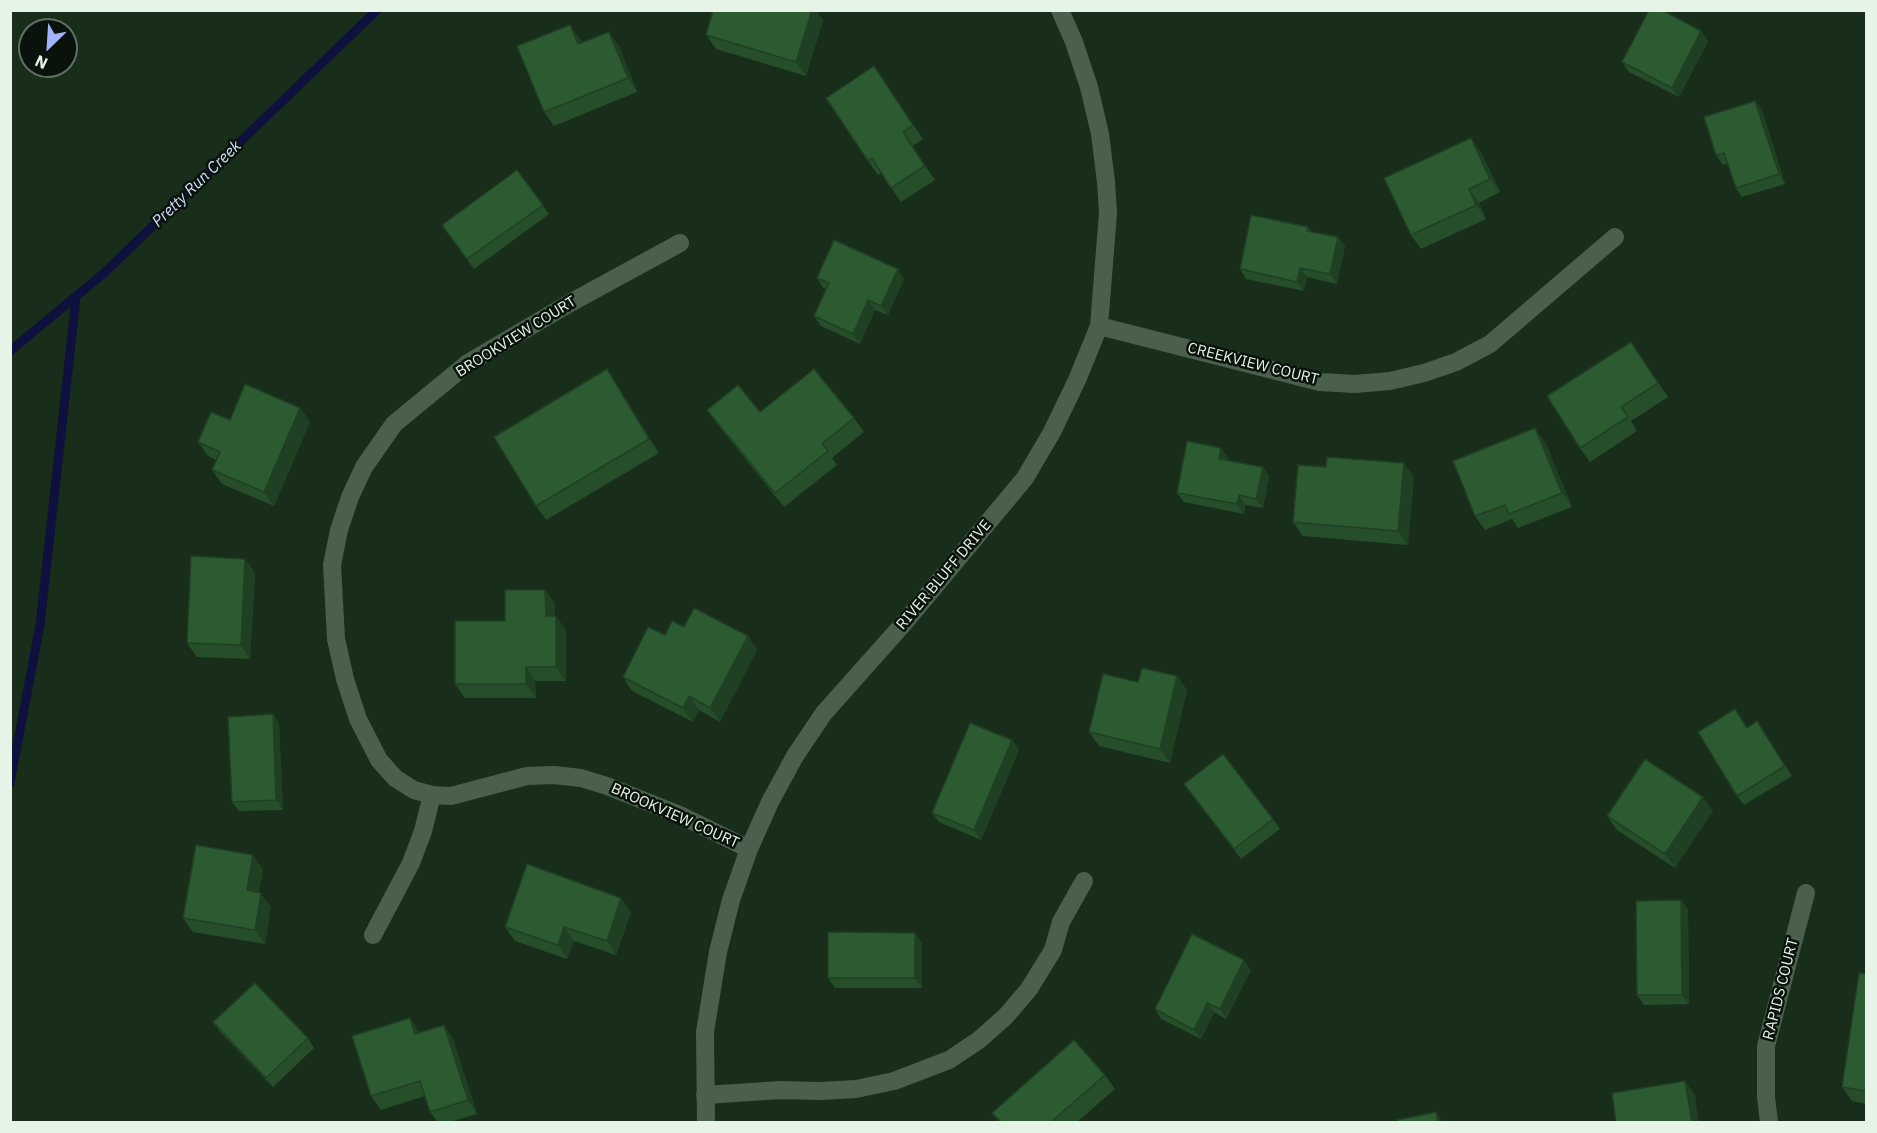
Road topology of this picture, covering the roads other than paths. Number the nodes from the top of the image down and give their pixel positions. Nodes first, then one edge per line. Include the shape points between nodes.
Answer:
1 (1060, 10) edge
2 (1615, 237) dead end
3 (680, 243) dead end
4 (1099, 326) junction
5 (432, 795) junction
6 (749, 849) junction
7 (1084, 881) dead end
8 (1806, 893) dead end
9 (373, 935) dead end
10 (705, 1095) junction
11 (706, 1122) edge
12 (1769, 1122) edge

1 - 4 street, RIVER BLUFF DRIVE via 1089,87 1106,182 1108,213
2 - 4 street, CREEKVIEW COURT via 1490,344 1456,362 1390,381 1320,382
3 - 5 street, BROOKVIEW COURT via 468,363 394,424 364,466 350,497 332,565 336,639 345,679 358,719 379,760 395,778
4 - 6 street, RIVER BLUFF DRIVE via 1052,432 1024,478 824,713 795,756
5 - 6 street, BROOKVIEW COURT via 451,796 527,776 581,778 680,815
5 - 9 street via 411,863
6 - 10 street, RIVER BLUFF DRIVE via 717,952 705,1032
7 - 10 street via 1061,922 1053,950 1029,989 988,1032 949,1060 894,1082 856,1089
8 - 12 street, RAPIDS COURT via 1766,1046
10 - 11 street, RIVER BLUFF DRIVE

